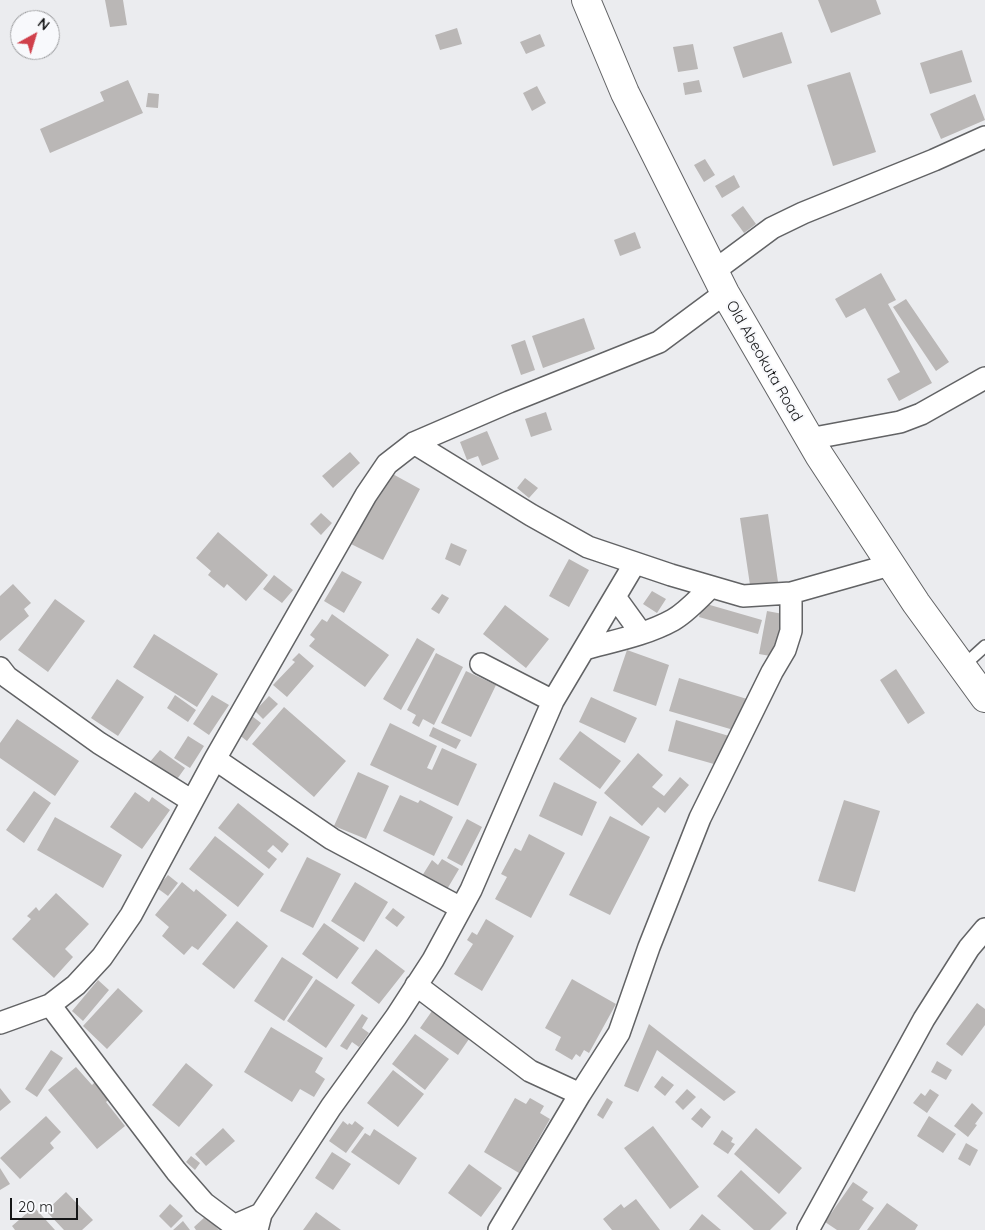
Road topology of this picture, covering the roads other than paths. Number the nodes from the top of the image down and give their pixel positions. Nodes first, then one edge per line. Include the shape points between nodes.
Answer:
1 (586, 0) edge
2 (985, 137) edge
3 (719, 282) junction
4 (985, 378) edge
5 (809, 439) junction
6 (414, 443) junction
7 (635, 563) junction
8 (890, 565) junction
9 (711, 587) junction
10 (791, 593) junction
11 (615, 597) junction
12 (641, 633) junction
13 (985, 646) edge
14 (584, 649) junction
15 (481, 664) dead end
16 (962, 667) junction
17 (0, 668) edge
18 (985, 698) edge
19 (554, 701) junction
20 (214, 758) junction
21 (192, 801) junction
22 (461, 908) junction
23 (985, 929) edge
24 (416, 985) junction
25 (50, 1005) junction
26 (0, 1023) edge
27 (580, 1094) junction
28 (259, 1222) edge
29 (499, 1230) edge
30 (808, 1230) edge

1 - 3 highway, Old Abeokuta Road via 625,93
2 - 3 street via 772,228
3 - 5 highway, Old Abeokuta Road
3 - 6 street via 659,342
4 - 5 street via 921,414 900,422
5 - 8 highway, Old Abeokuta Road
6 - 7 street via 588,547
6 - 20 street via 387,464 366,495
7 - 9 street
7 - 11 street
8 - 10 street
8 - 16 highway, Old Abeokuta Road
9 - 10 street via 743,596
9 - 12 street via 673,620
10 - 27 street via 791,631 785,650 700,818 619,1033
11 - 12 street
11 - 14 street
12 - 14 street
13 - 16 lane
14 - 19 street
15 - 19 street
16 - 18 highway, Old Abeokuta Road
17 - 21 street via 99,743
19 - 22 street
20 - 21 street
20 - 22 street via 332,838
21 - 25 street via 131,915 102,957 76,985
22 - 24 street
23 - 30 street via 969,948 924,1019
24 - 27 street via 530,1071
24 - 28 street via 331,1107
25 - 26 street
25 - 28 street via 204,1203 232,1224
27 - 29 street

